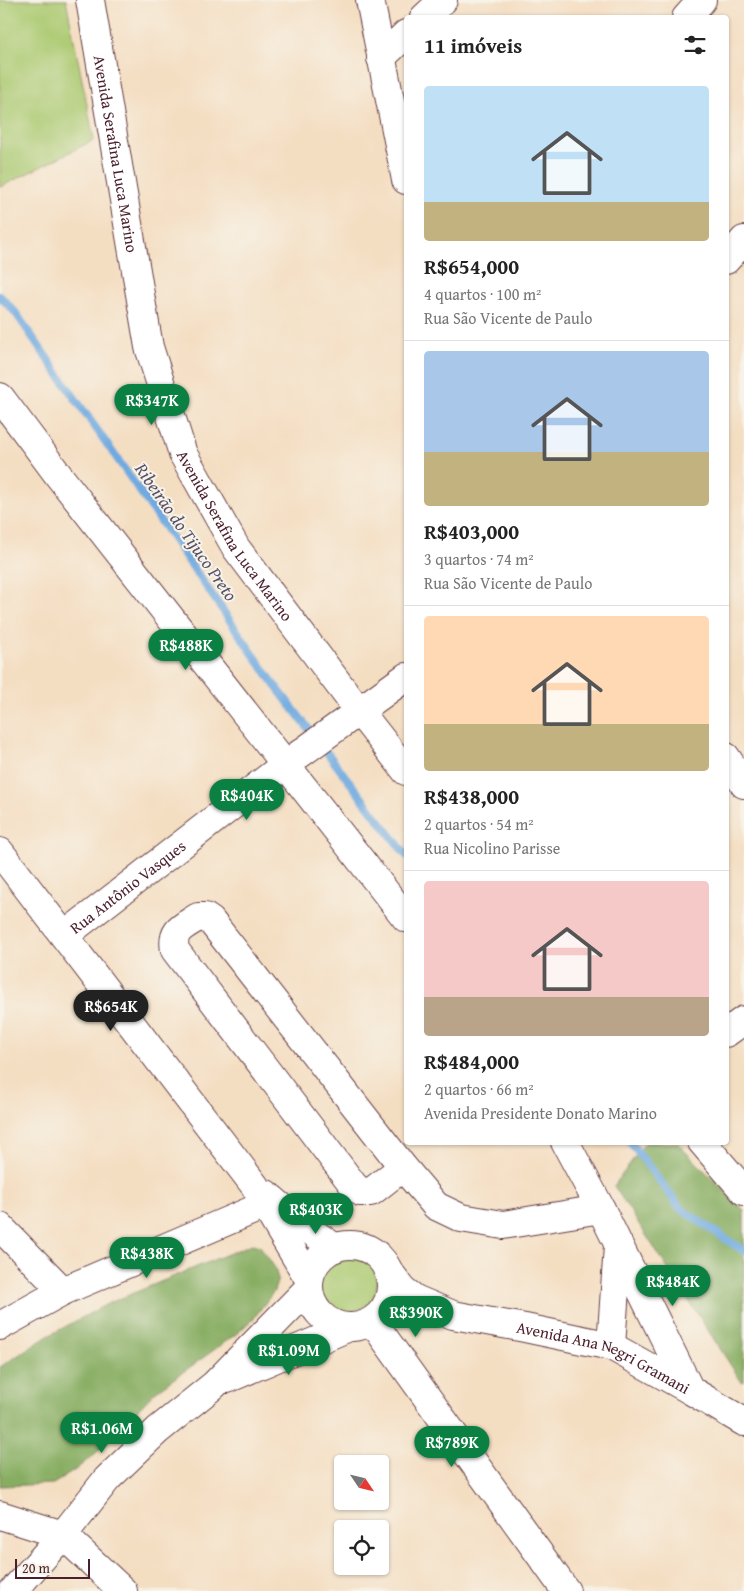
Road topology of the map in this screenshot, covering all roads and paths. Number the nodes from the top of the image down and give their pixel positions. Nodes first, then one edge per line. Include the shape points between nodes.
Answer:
1 (90, 0) edge
2 (370, 0) edge
3 (443, 0) edge
4 (702, 0) edge
5 (427, 15) edge
6 (689, 15) edge
7 (404, 36) edge
8 (381, 58) junction
9 (404, 170) edge
10 (744, 240) edge
11 (729, 257) edge
12 (0, 397) edge
13 (404, 677) edge
14 (359, 711) junction
15 (729, 762) edge
16 (286, 764) junction
17 (404, 768) edge
18 (744, 784) edge
19 (0, 852) edge
20 (404, 915) edge
21 (65, 935) junction
22 (744, 1020) edge
23 (729, 1031) edge
24 (567, 1145) edge
25 (705, 1145) edge
26 (403, 1167) junction
27 (744, 1190) edge
28 (265, 1197) junction
29 (601, 1209) junction
30 (0, 1227) edge
31 (618, 1244) junction
32 (335, 1248) junction
33 (387, 1269) junction
34 (309, 1284) junction
35 (63, 1292) junction
36 (453, 1315) junction
37 (366, 1321) junction
38 (0, 1326) edge
39 (611, 1346) junction
40 (214, 1385) junction
41 (690, 1390) junction
42 (744, 1422) edge
43 (0, 1515) edge
44 (69, 1540) junction
45 (13, 1591) edge
46 (123, 1591) edge
47 (566, 1591) edge

1 - 14 street, Avenida Serafina Luca Marino via 149,347 184,454 236,548
2 - 8 street
3 - 5 street
4 - 6 street
7 - 8 street
8 - 9 street
10 - 11 street
12 - 16 street
13 - 14 street, Rua Antônio Vasques
14 - 16 street, Rua Antônio Vasques
14 - 17 street, Avenida Serafina Luca Marino
15 - 18 street
16 - 20 street
16 - 21 street, Rua Antônio Vasques
19 - 21 street
21 - 28 street
22 - 23 street
24 - 29 street
25 - 27 street
26 - 26 street via 211,921 198,917 175,933 176,950 354,1186 361,1192 371,1192
26 - 29 street via 436,1206 461,1218 503,1225
28 - 32 street
28 - 34 street
28 - 35 street
29 - 31 street
30 - 35 street
31 - 39 street
31 - 41 street
32 - 33 street via 355,1245 374,1253
32 - 34 street via 318,1260
33 - 36 street, Avenida Ana Negri Gramani via 403,1290 415,1299
33 - 37 street via 391,1285 388,1302
34 - 37 street via 314,1308 329,1322
34 - 40 street
35 - 38 street
36 - 37 street, Avenida Ana Negri Gramani
36 - 39 street, Avenida Ana Negri Gramani
37 - 40 street
37 - 47 street
39 - 41 street, Avenida Ana Negri Gramani
40 - 44 street via 158,1430 107,1479
41 - 42 street, Avenida Ana Negri Gramani
43 - 44 street
44 - 45 street
44 - 46 street

